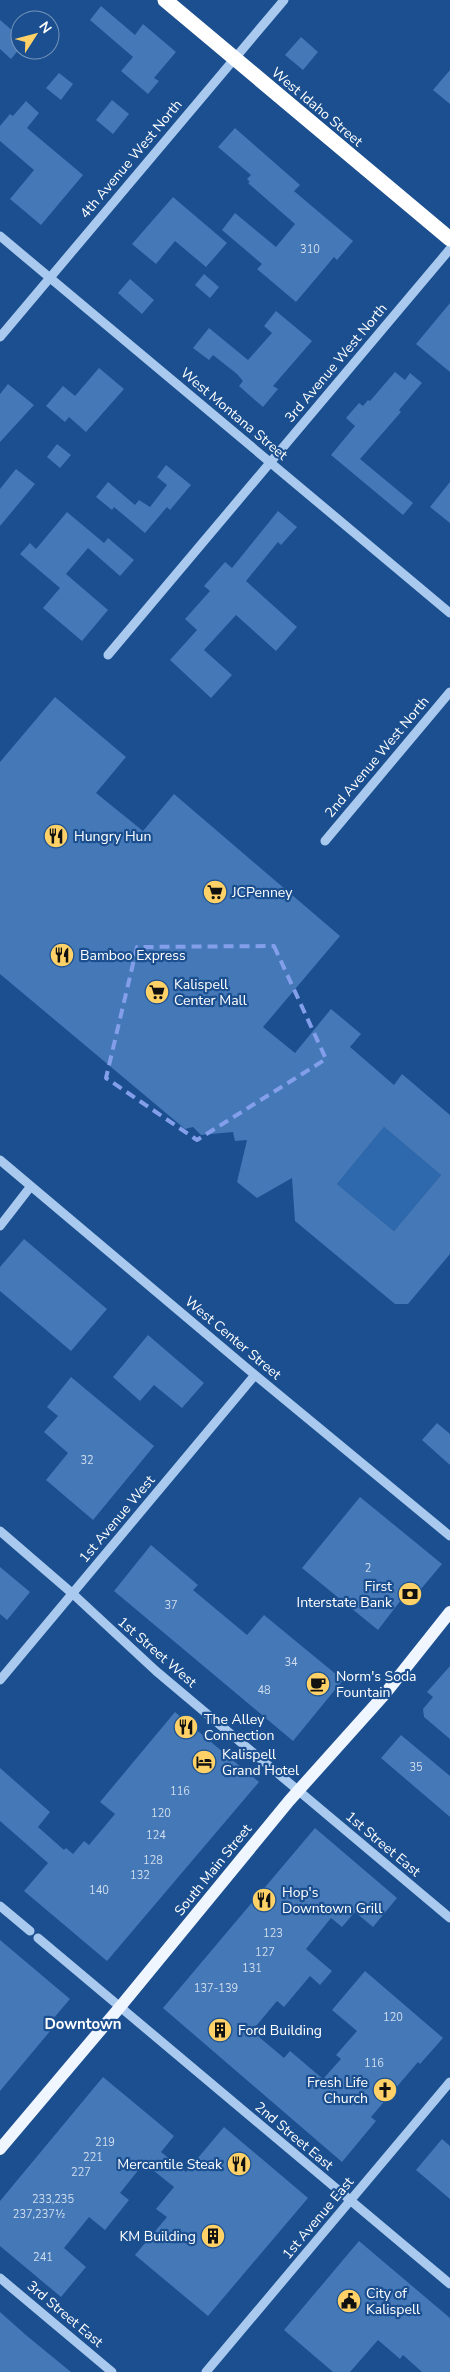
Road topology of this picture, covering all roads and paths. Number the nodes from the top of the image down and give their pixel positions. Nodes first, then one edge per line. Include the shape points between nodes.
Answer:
1 (164, 0) edge
2 (284, 0) edge
3 (234, 59) junction
4 (0, 236) edge
5 (450, 239) edge
6 (450, 249) edge
7 (50, 278) junction
8 (0, 337) edge
9 (270, 462) junction
10 (450, 613) edge
11 (108, 654) dead end
12 (450, 692) edge
13 (325, 841) dead end
14 (0, 1160) edge
15 (32, 1186) junction
16 (0, 1226) edge
17 (255, 1375) junction
18 (0, 1531) edge
19 (450, 1536) edge
20 (73, 1594) junction
21 (450, 1612) edge
22 (0, 1680) edge
23 (298, 1791) junction
24 (0, 1906) edge
25 (450, 1918) edge
26 (30, 1931) dead end
27 (38, 1938) dead end
28 (120, 2007) junction
29 (450, 2082) edge
30 (0, 2149) edge
31 (350, 2201) junction
32 (0, 2278) edge
33 (450, 2284) edge
34 (112, 2372) edge
35 (206, 2372) edge

1 - 3 highway, West Idaho Street
2 - 3 street, 4th Avenue West North
3 - 5 highway, West Idaho Street
3 - 7 street, 4th Avenue West North
4 - 7 street, West Montana Street
6 - 9 street, 3rd Avenue West North
7 - 8 street, 4th Avenue West North
7 - 9 street, West Montana Street
9 - 10 street, West Montana Street
9 - 11 street, 3rd Avenue West North
12 - 13 street, 2nd Avenue West North
14 - 15 street, West Center Street
15 - 16 street
15 - 17 street, West Center Street
17 - 19 street, West Center Street
17 - 20 street, 1st Avenue West
18 - 20 street, 1st Street West
20 - 22 street, 1st Avenue West
20 - 23 street, 1st Street West via 143,1659
21 - 23 main road, South Main Street via 384,1695
23 - 25 street, 1st Street East
23 - 28 main road, South Main Street
24 - 26 street
27 - 28 street, 2nd Street East
28 - 30 main road, South Main Street
28 - 31 street, 2nd Street East
29 - 31 street, 1st Avenue East
31 - 33 street, 2nd Street East
31 - 35 street, 1st Avenue East
32 - 34 street, 3rd Street East

